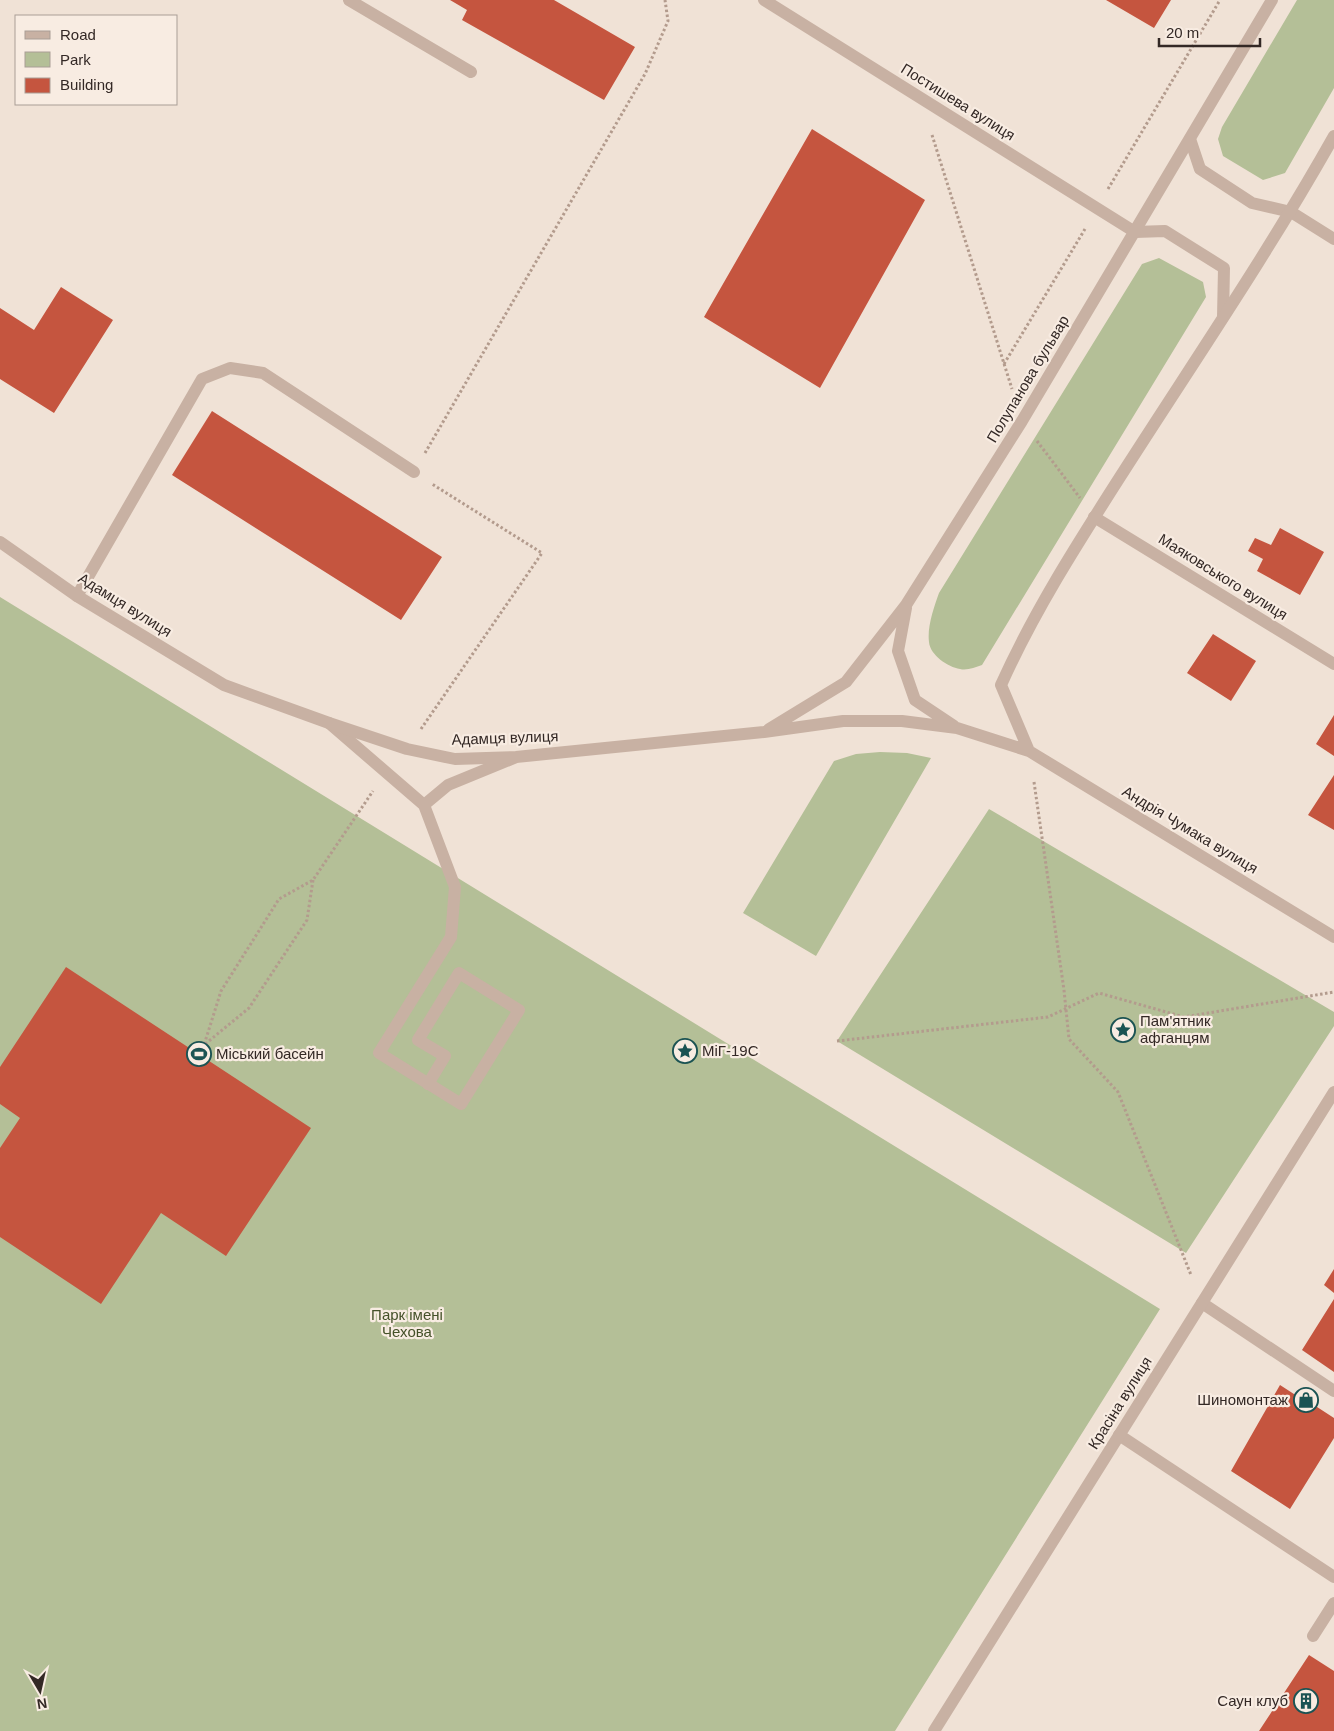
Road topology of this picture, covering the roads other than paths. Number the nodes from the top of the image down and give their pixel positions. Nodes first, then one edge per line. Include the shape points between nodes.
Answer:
1 (349, 0) edge
2 (764, 0) edge
3 (1272, 0) edge
4 (471, 72) dead end
5 (1334, 136) edge
6 (1190, 139) junction
7 (1291, 212) junction
8 (1135, 232) junction
9 (1334, 239) edge
10 (1223, 316) junction
11 (414, 472) road end
12 (1094, 517) junction
13 (0, 542) edge
14 (77, 596) junction
15 (906, 606) junction
16 (1334, 664) edge
17 (329, 724) junction
18 (957, 728) junction
19 (764, 732) junction
20 (1029, 752) junction
21 (516, 757) junction
22 (424, 805) junction
23 (1334, 937) edge
24 (428, 1084) junction
25 (1334, 1092) edge
26 (1202, 1303) junction
27 (1334, 1390) edge
28 (1119, 1435) junction
29 (1334, 1576) edge
30 (1334, 1603) edge
31 (1312, 1636) dead end
32 (934, 1731) edge

1 - 4 street
2 - 8 street, Постишева вулиця
3 - 6 street, Полупанова бульвар
5 - 7 street
6 - 7 street via 1200,169 1252,203
6 - 8 street, Полупанова бульвар
7 - 9 street
7 - 10 street
8 - 10 street via 1165,231 1224,268
8 - 15 street, Полупанова бульвар
10 - 12 street
11 - 14 street via 263,373 230,368 202,379
12 - 16 street, Маяковського вулиця
12 - 20 street via 1024,633 1001,685
13 - 14 street, Адамця вулиця
14 - 17 street, Адамця вулиця via 224,685
15 - 18 street via 898,651 915,700
15 - 19 street, Полупанова бульвар via 846,682
17 - 21 street, Адамця вулиця via 407,748 455,758
17 - 22 street
18 - 19 street, Адамця вулиця via 902,721 843,721
18 - 20 street, Адамця вулиця
19 - 21 street, Адамця вулиця
20 - 23 street, Андрія Чумака вулиця
21 - 22 street via 448,785
22 - 24 street via 455,887 451,937 379,1053
24 - 24 street via 462,1104 519,1010 459,973 418,1040 445,1056
25 - 26 street, Красіна вулиця
26 - 27 street
26 - 28 street, Красіна вулиця
28 - 29 street
28 - 32 street, Красіна вулиця
30 - 31 street

